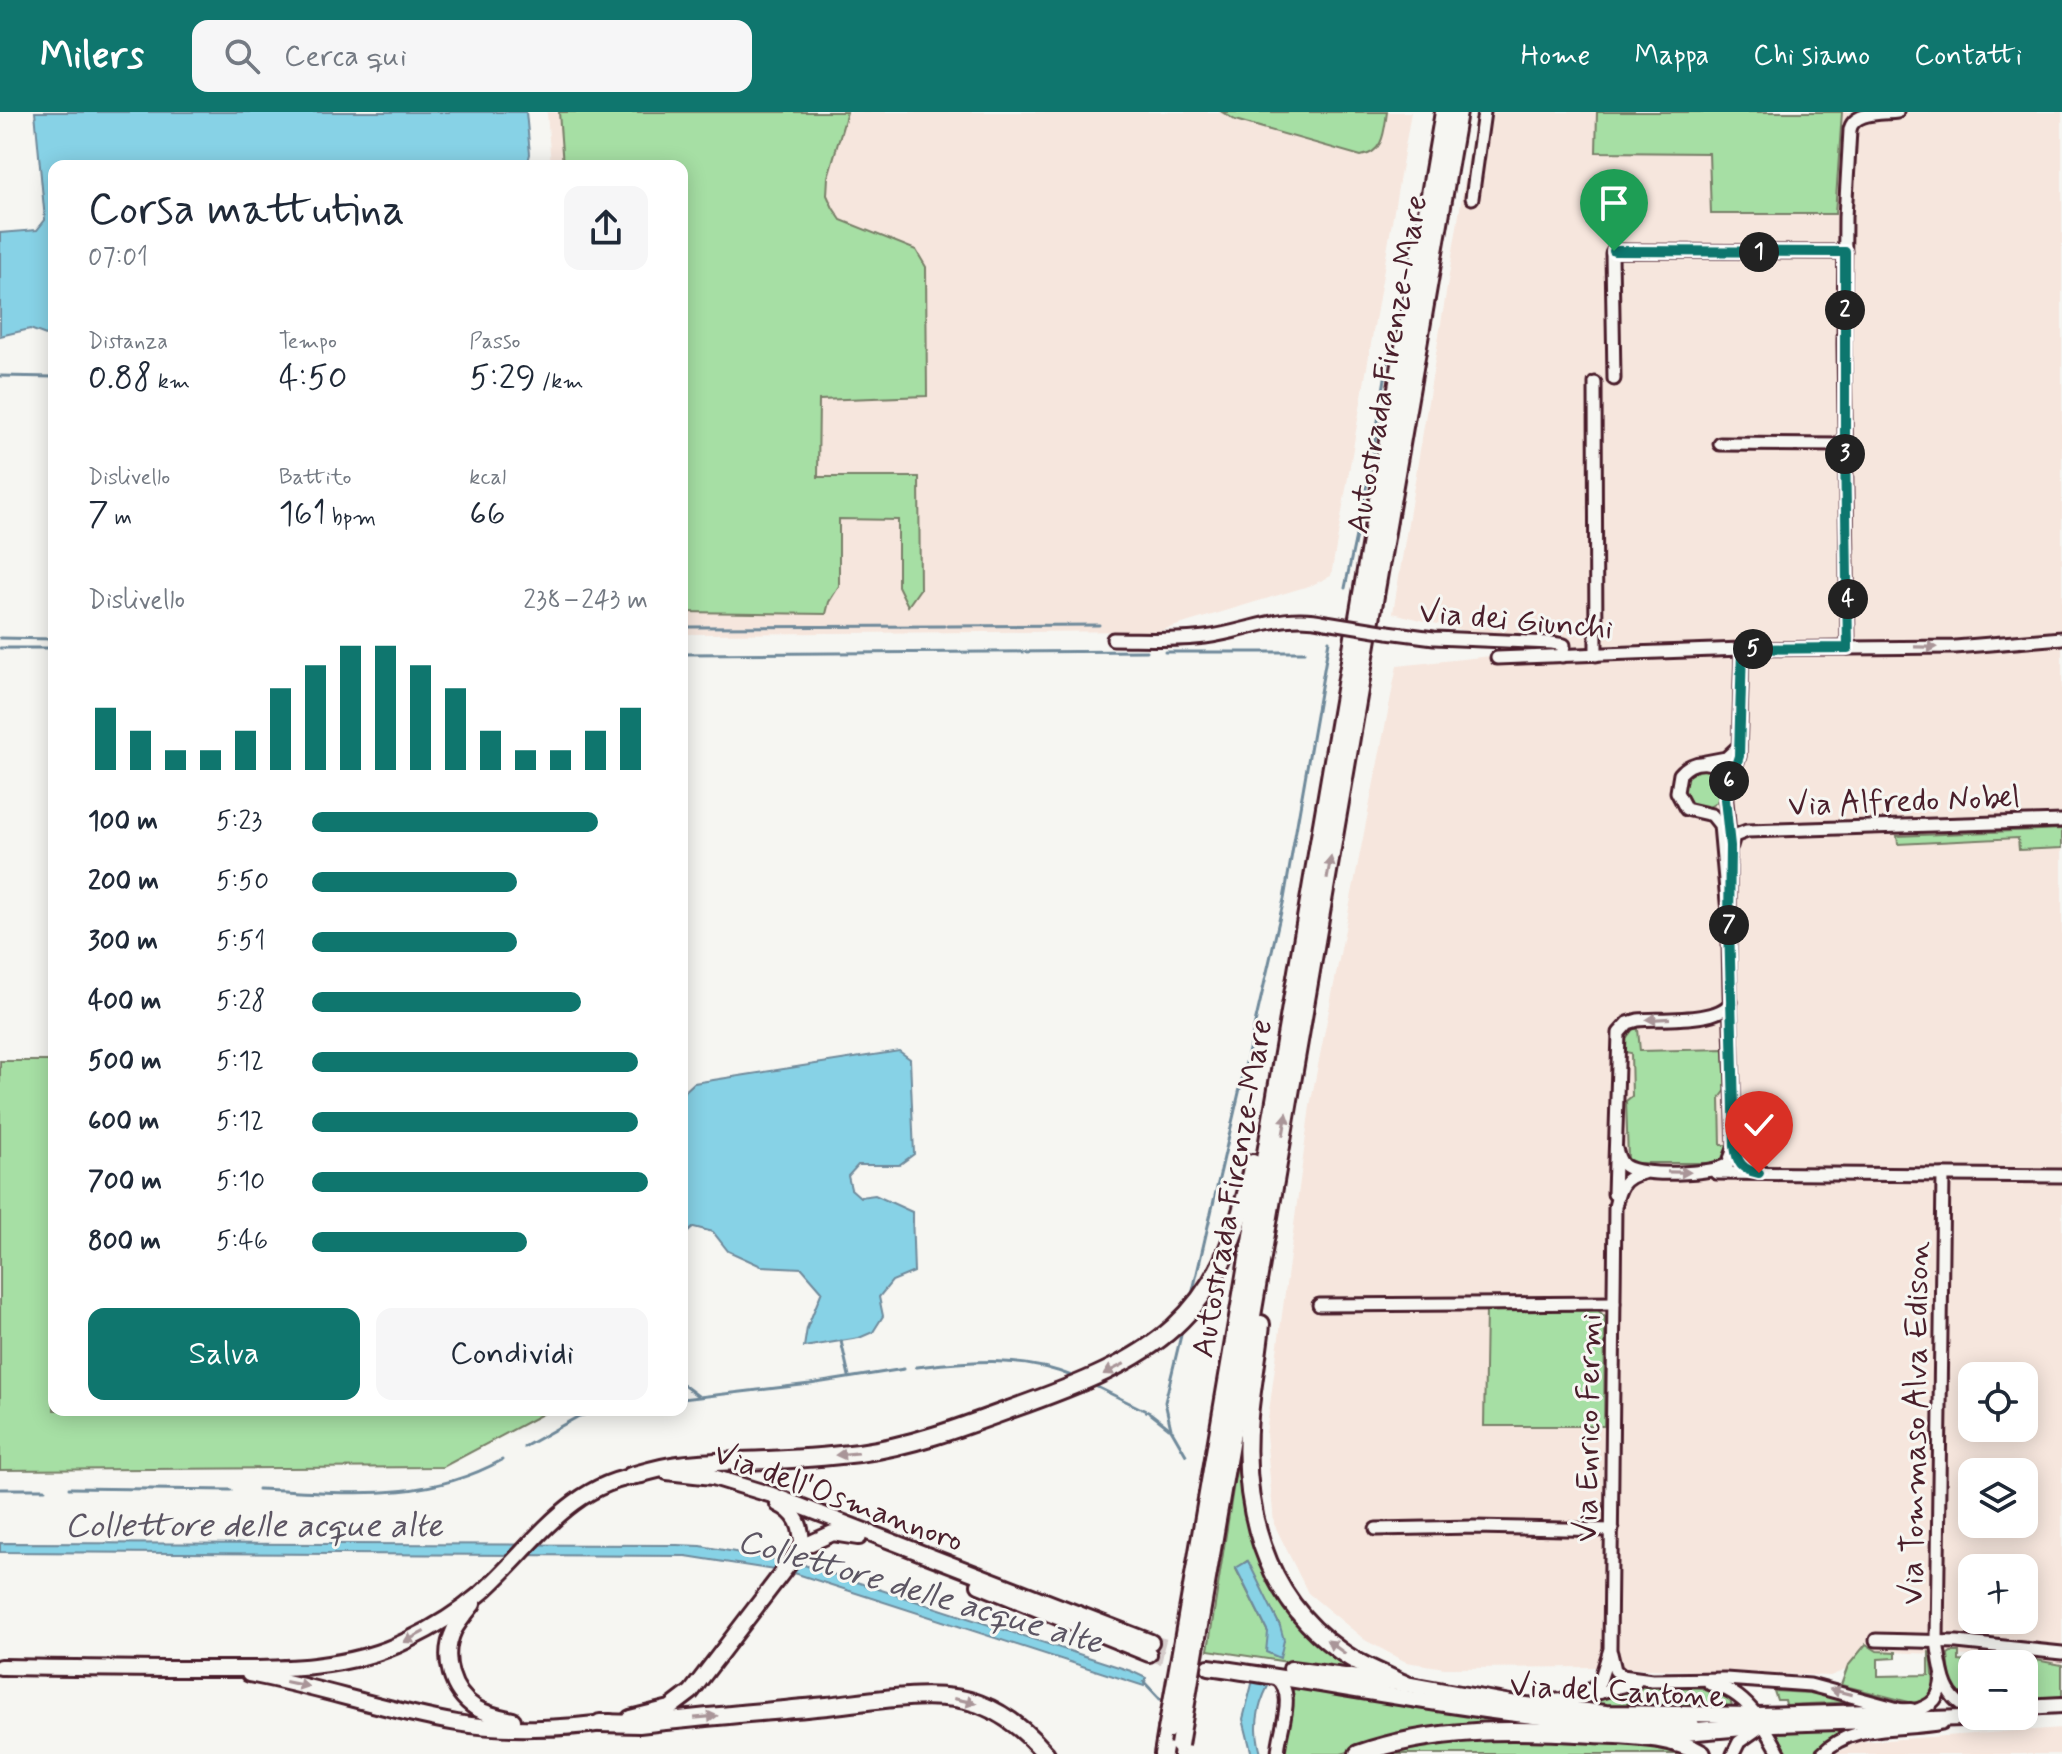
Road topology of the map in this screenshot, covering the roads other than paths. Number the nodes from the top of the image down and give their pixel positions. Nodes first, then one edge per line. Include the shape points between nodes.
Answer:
1 (1444, 112) edge
2 (1458, 112) edge
3 (1484, 112) edge
4 (1897, 112) edge
5 (1472, 198) dead end
6 (1845, 252) junction
7 (1614, 379) dead end
8 (1595, 383) dead end
9 (1720, 444) dead end
10 (1845, 445) junction
11 (1363, 629) junction
12 (2062, 638) edge
13 (1113, 639) dead end
14 (1848, 648) junction
15 (1742, 649) junction
16 (1596, 655) junction
17 (1562, 656) junction
18 (1497, 658) dead end
19 (1739, 746) junction
20 (1698, 763) junction
21 (1726, 794) junction
22 (1728, 811) junction
23 (1705, 814) junction
24 (2062, 821) edge
25 (1747, 831) junction
26 (1730, 846) junction
27 (1729, 924) junction
28 (1299, 958) junction
29 (1731, 1002) junction
30 (1706, 1016) junction
31 (1732, 1038) junction
32 (1735, 1146) junction
33 (1616, 1149) junction
34 (1651, 1172) junction
35 (1707, 1172) junction
36 (1759, 1173) junction
37 (1943, 1175) junction
38 (2062, 1176) edge
39 (1272, 1201) junction
40 (1615, 1207) junction
41 (1614, 1303) junction
42 (1319, 1305) dead end
43 (631, 1476) junction
44 (742, 1487) junction
45 (1376, 1529) dead end
46 (1612, 1530) junction
47 (802, 1547) junction
48 (479, 1594) junction
49 (1876, 1640) dead end
50 (1190, 1641) junction
51 (1937, 1641) junction
52 (1610, 1649) junction
53 (2062, 1653) edge
54 (0, 1667) edge
55 (221, 1669) junction
56 (1942, 1672) junction
57 (1271, 1676) junction
58 (1652, 1680) junction
59 (1702, 1681) junction
60 (1405, 1684) junction
61 (1584, 1697) junction
62 (1958, 1702) edge
63 (1516, 1704) junction
64 (2062, 1705) edge
65 (2038, 1706) edge
66 (1958, 1709) edge
67 (1911, 1711) junction
68 (2062, 1715) edge
69 (2038, 1716) edge
70 (1957, 1719) joint
71 (1758, 1722) junction
72 (600, 1723) junction
73 (544, 1726) junction
74 (1633, 1736) junction
75 (1178, 1750) edge
76 (1046, 1754) edge
77 (1163, 1754) edge
78 (1278, 1754) edge
79 (1358, 1754) edge
80 (1702, 1754) edge
81 (1733, 1754) edge
82 (1780, 1754) edge
83 (1822, 1754) edge

1 - 11 highway, Autostrada Firenze-Mare
2 - 11 highway, Autostrada Firenze-Mare
3 - 5 street
4 - 6 street via 1855,118 1850,124
6 - 7 street via 1614,251
6 - 10 street
8 - 16 street
9 - 10 street
10 - 14 street
11 - 28 highway, Autostrada Firenze-Mare
39 -> 11 highway, Autostrada Firenze-Mare
14 -> 12 street, Via dei Giunchi
13 - 17 street, Via dei Giunchi, bridge via 1207,637 1307,617 1434,638 1552,643 1564,645
14 - 15 street, Via dei Giunchi
15 - 16 street, Via dei Giunchi
15 - 19 street
16 - 17 street, Via dei Giunchi
17 - 18 street
19 - 20 street via 1722,759
19 - 21 street
20 - 21 street via 1719,769
20 - 23 street via 1683,771 1676,789 1686,809
21 - 22 street
21 - 23 street via 1717,809
22 - 25 street, Via Alfredo Nobel
22 - 26 street
23 - 27 street via 1714,817 1723,834
24 - 25 street, Via Alfredo Nobel
25 - 26 street, Via Alfredo Nobel via 1734,836
26 - 27 street
27 - 29 street
28 -> 43 highway via 1241,1218 1220,1269 1155,1345 1063,1391 923,1439 857,1453 680,1464
28 - 50 highway, Autostrada Firenze-Mare
29 - 30 street via 1725,1010
29 - 31 street
30 - 31 street via 1723,1021
30 -> 33 street via 1638,1020 1621,1030
31 - 32 street
32 - 35 street via 1728,1164
32 - 36 street via 1740,1165
33 - 34 street via 1626,1167
33 - 40 street, Via Enrico Fermi
34 -> 35 street
34 - 40 street via 1623,1183
35 - 36 street
36 - 37 street
37 - 38 street
37 - 51 street, Via Tommaso Alva Edison
39 - 50 highway, Autostrada Firenze-Mare
60 -> 39 highway via 1343,1653 1308,1624 1278,1585 1260,1542 1249,1482 1248,1436
40 - 41 street, Via Enrico Fermi
41 - 42 street
41 - 46 street, Via Enrico Fermi
43 - 44 main road, Via dell'Osmannoro via 693,1473
43 - 48 main road, Via dell'Osmannoro via 580,1498
44 - 47 main road via 794,1515
44 - 47 main road, Via dell'Osmannoro via 1150,1648 852,1534 833,1533
45 - 46 street
46 - 52 street, Via Enrico Fermi
47 - 72 main road, Via dell'Osmannoro via 681,1701 659,1712
48 -> 55 main road, Via dell'Osmannoro via 411,1639 362,1658
48 - 73 main road via 451,1638 452,1678 474,1707 489,1715
49 - 51 street
50 - 75 highway, Autostrada Firenze-Mare, bridge
50 - 77 highway, Autostrada Firenze-Mare, bridge
51 - 53 street
51 - 56 street, Via Tommaso Alva Edison
52 - 58 street, Via del Cantone via 1622,1676
52 - 61 street, Via Enrico Fermi via 1600,1681
54 - 55 main road, Via dell'Osmannoro
55 -> 73 main road, Via dell'Osmannoro via 457,1723
56 - 62 street, Via Tommaso Alva Edison
56 - 67 street via 1938,1698
57 - 60 main road, Via del Cantone via 1208,1662
57 - 71 main road, Via del Cantone via 1563,1720 1640,1725
57 - 78 street via 1286,1693
58 - 59 street, Via del Cantone
58 - 61 street, Via del Cantone
67 -> 59 street, Via del Cantone via 1810,1685
59 - 71 street, Via del Cantone via 1736,1694
60 - 63 main road, Via del Cantone
61 - 63 street, Via del Cantone
63 - 71 main road, Via del Cantone
64 - 65 main road
66 - 67 main road, Via del Cantone
67 - 71 main road, Via del Cantone via 1779,1715
68 - 69 main road, Via del Cantone
70 - 71 main road, Via del Cantone
70 - 83 street via 1854,1734
71 - 74 highway via 1716,1731
71 - 81 street
71 - 82 street
72 - 73 main road, Via dell'Osmannoro
72 -> 76 highway via 947,1697 1003,1716
74 - 79 highway via 1477,1731
74 - 80 highway via 1677,1742

